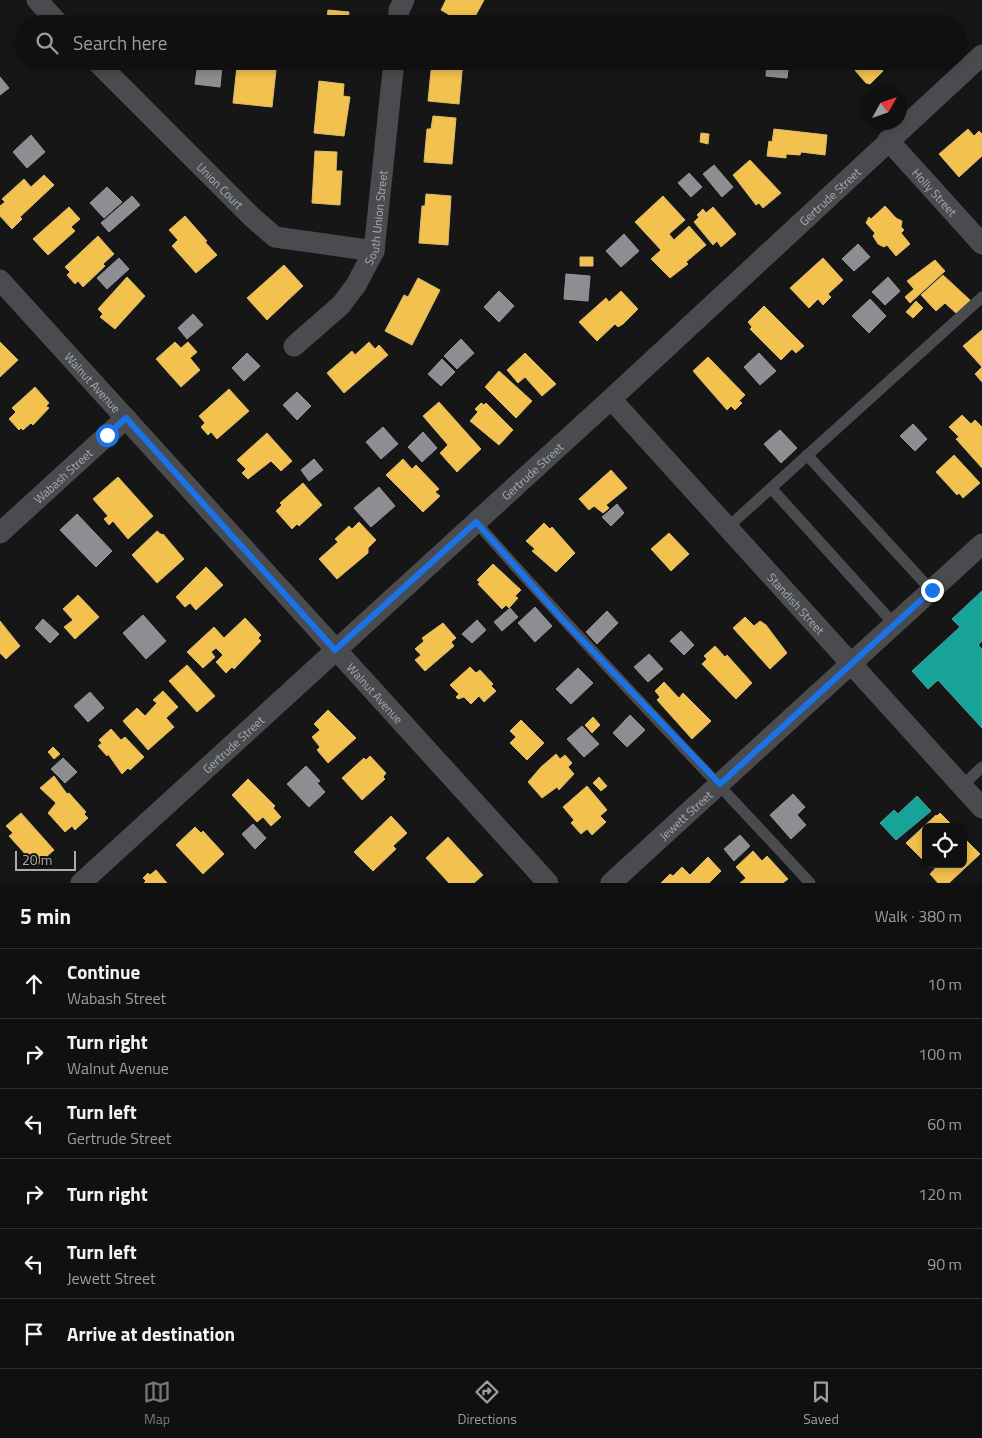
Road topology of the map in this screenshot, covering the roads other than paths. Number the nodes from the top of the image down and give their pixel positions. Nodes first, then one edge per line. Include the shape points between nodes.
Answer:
1 (37, 0) edge
2 (404, 0) edge
3 (51, 15) edge
4 (399, 15) edge
5 (982, 55) edge
6 (967, 69) edge
7 (105, 70) edge
8 (393, 70) edge
9 (965, 70) edge
10 (888, 140) junction
11 (982, 244) edge
12 (374, 251) junction
13 (0, 280) edge
14 (982, 297) edge
15 (294, 346) dead end
16 (611, 399) junction
17 (126, 418) junction
18 (807, 456) junction
19 (771, 488) junction
20 (476, 522) junction
21 (727, 528) junction
22 (0, 533) edge
23 (982, 544) edge
24 (932, 590) junction
25 (894, 624) junction
26 (335, 650) junction
27 (851, 664) junction
28 (982, 767) edge
29 (720, 784) junction
30 (962, 786) junction
31 (982, 808) edge
32 (81, 883) edge
33 (548, 883) edge
34 (611, 883) edge
35 (810, 883) edge

1 - 3 street
2 - 4 street
5 - 6 street, Gertrude Street
7 - 12 street, Union Court via 275,237
8 - 12 street, South Union Street
9 - 10 street, Gertrude Street
10 - 11 street, Holly Street
10 - 16 street, Gertrude Street
12 - 15 street, South Union Street via 356,286 341,304
13 - 17 street, Walnut Avenue
14 - 18 lane
16 - 20 street, Gertrude Street
16 - 21 street, Standish Street
17 - 22 street, Wabash Street
17 - 26 street, Walnut Avenue
18 - 19 lane
18 - 24 lane
19 - 21 lane
19 - 25 lane
20 - 26 street, Gertrude Street
20 - 29 lane via 562,619
21 - 27 street, Standish Street
23 - 24 street, Jewett Street
24 - 25 street, Jewett Street
25 - 27 street, Jewett Street
26 - 32 street, Gertrude Street
26 - 33 street, Walnut Avenue
27 - 29 street, Jewett Street
27 - 30 street, Standish Street
28 - 30 lane
29 - 34 street, Jewett Street
29 - 35 lane
30 - 31 street, Standish Street

